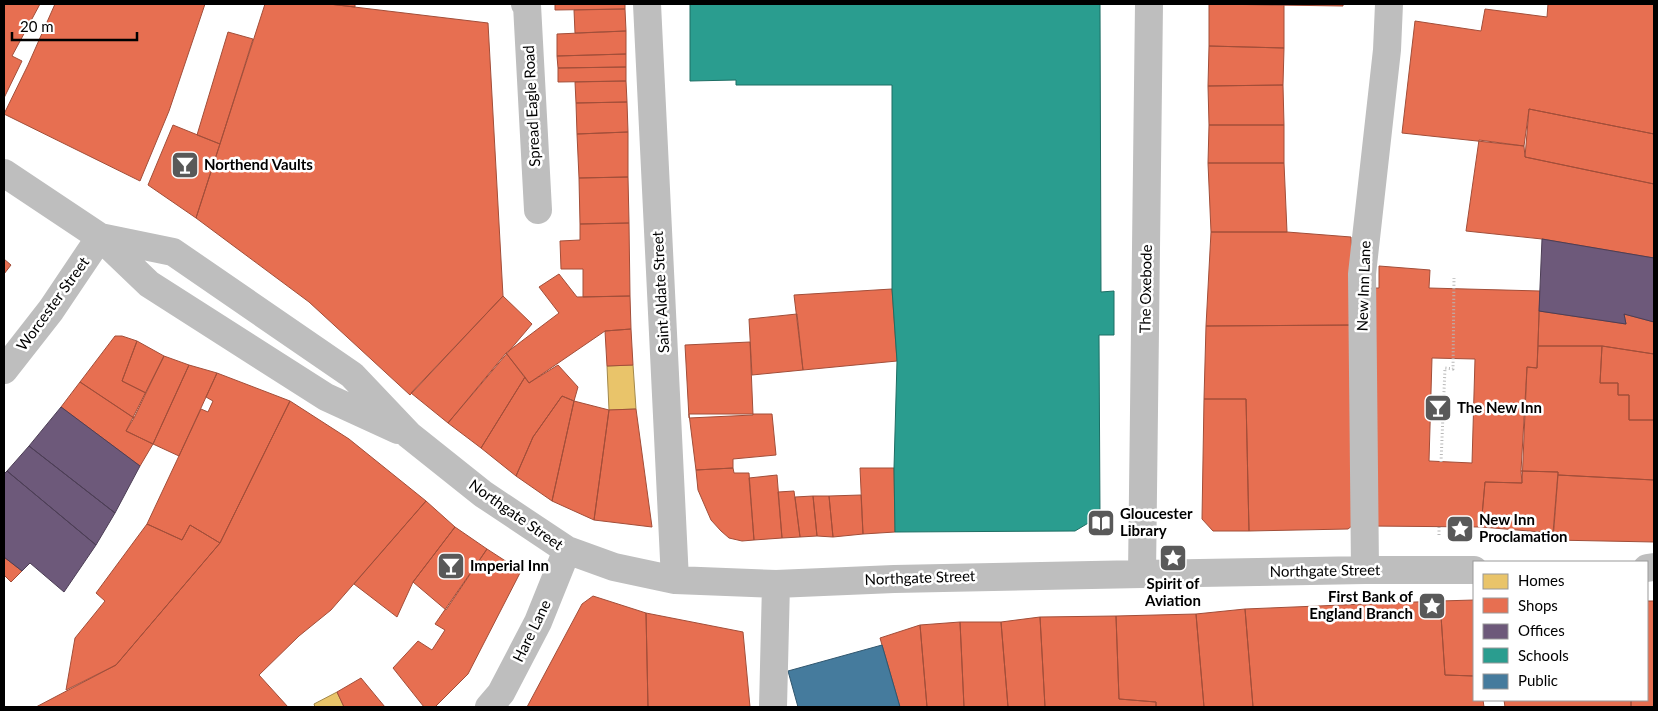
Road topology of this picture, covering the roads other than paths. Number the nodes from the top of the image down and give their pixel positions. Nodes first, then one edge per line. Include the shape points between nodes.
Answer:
1 (525, 4) edge
2 (647, 4) edge
3 (1149, 4) edge
4 (1389, 4) edge
5 (4, 174) edge
6 (538, 210) dead end
7 (100, 237) junction
8 (4, 370) edge
9 (409, 435) junction
10 (567, 550) junction
11 (1364, 570) junction
12 (1473, 570) edge
13 (1142, 574) junction
14 (675, 580) junction
15 (776, 584) junction
16 (489, 707) edge
17 (773, 707) edge

1 - 6 street, Spread Eagle Road
2 - 14 street, Saint Aldate Street
3 - 13 street, The Oxebode
4 - 11 street, New Inn Lane via 1387,50 1362,274
5 - 7 street, Northgate Street
7 - 8 street, Worcester Street via 51,310
7 - 9 street, Northgate Street via 149,284 333,401
7 - 9 street, Northgate Street via 174,252 352,375
9 - 10 street, Northgate Street via 483,494
10 - 14 street, Northgate Street via 614,567
10 - 16 street, Hare Lane via 538,622 501,693
11 - 12 street, Northgate Street
11 - 13 street, Northgate Street
13 - 15 street, Northgate Street via 894,578
14 - 15 street, Northgate Street
15 - 17 street

